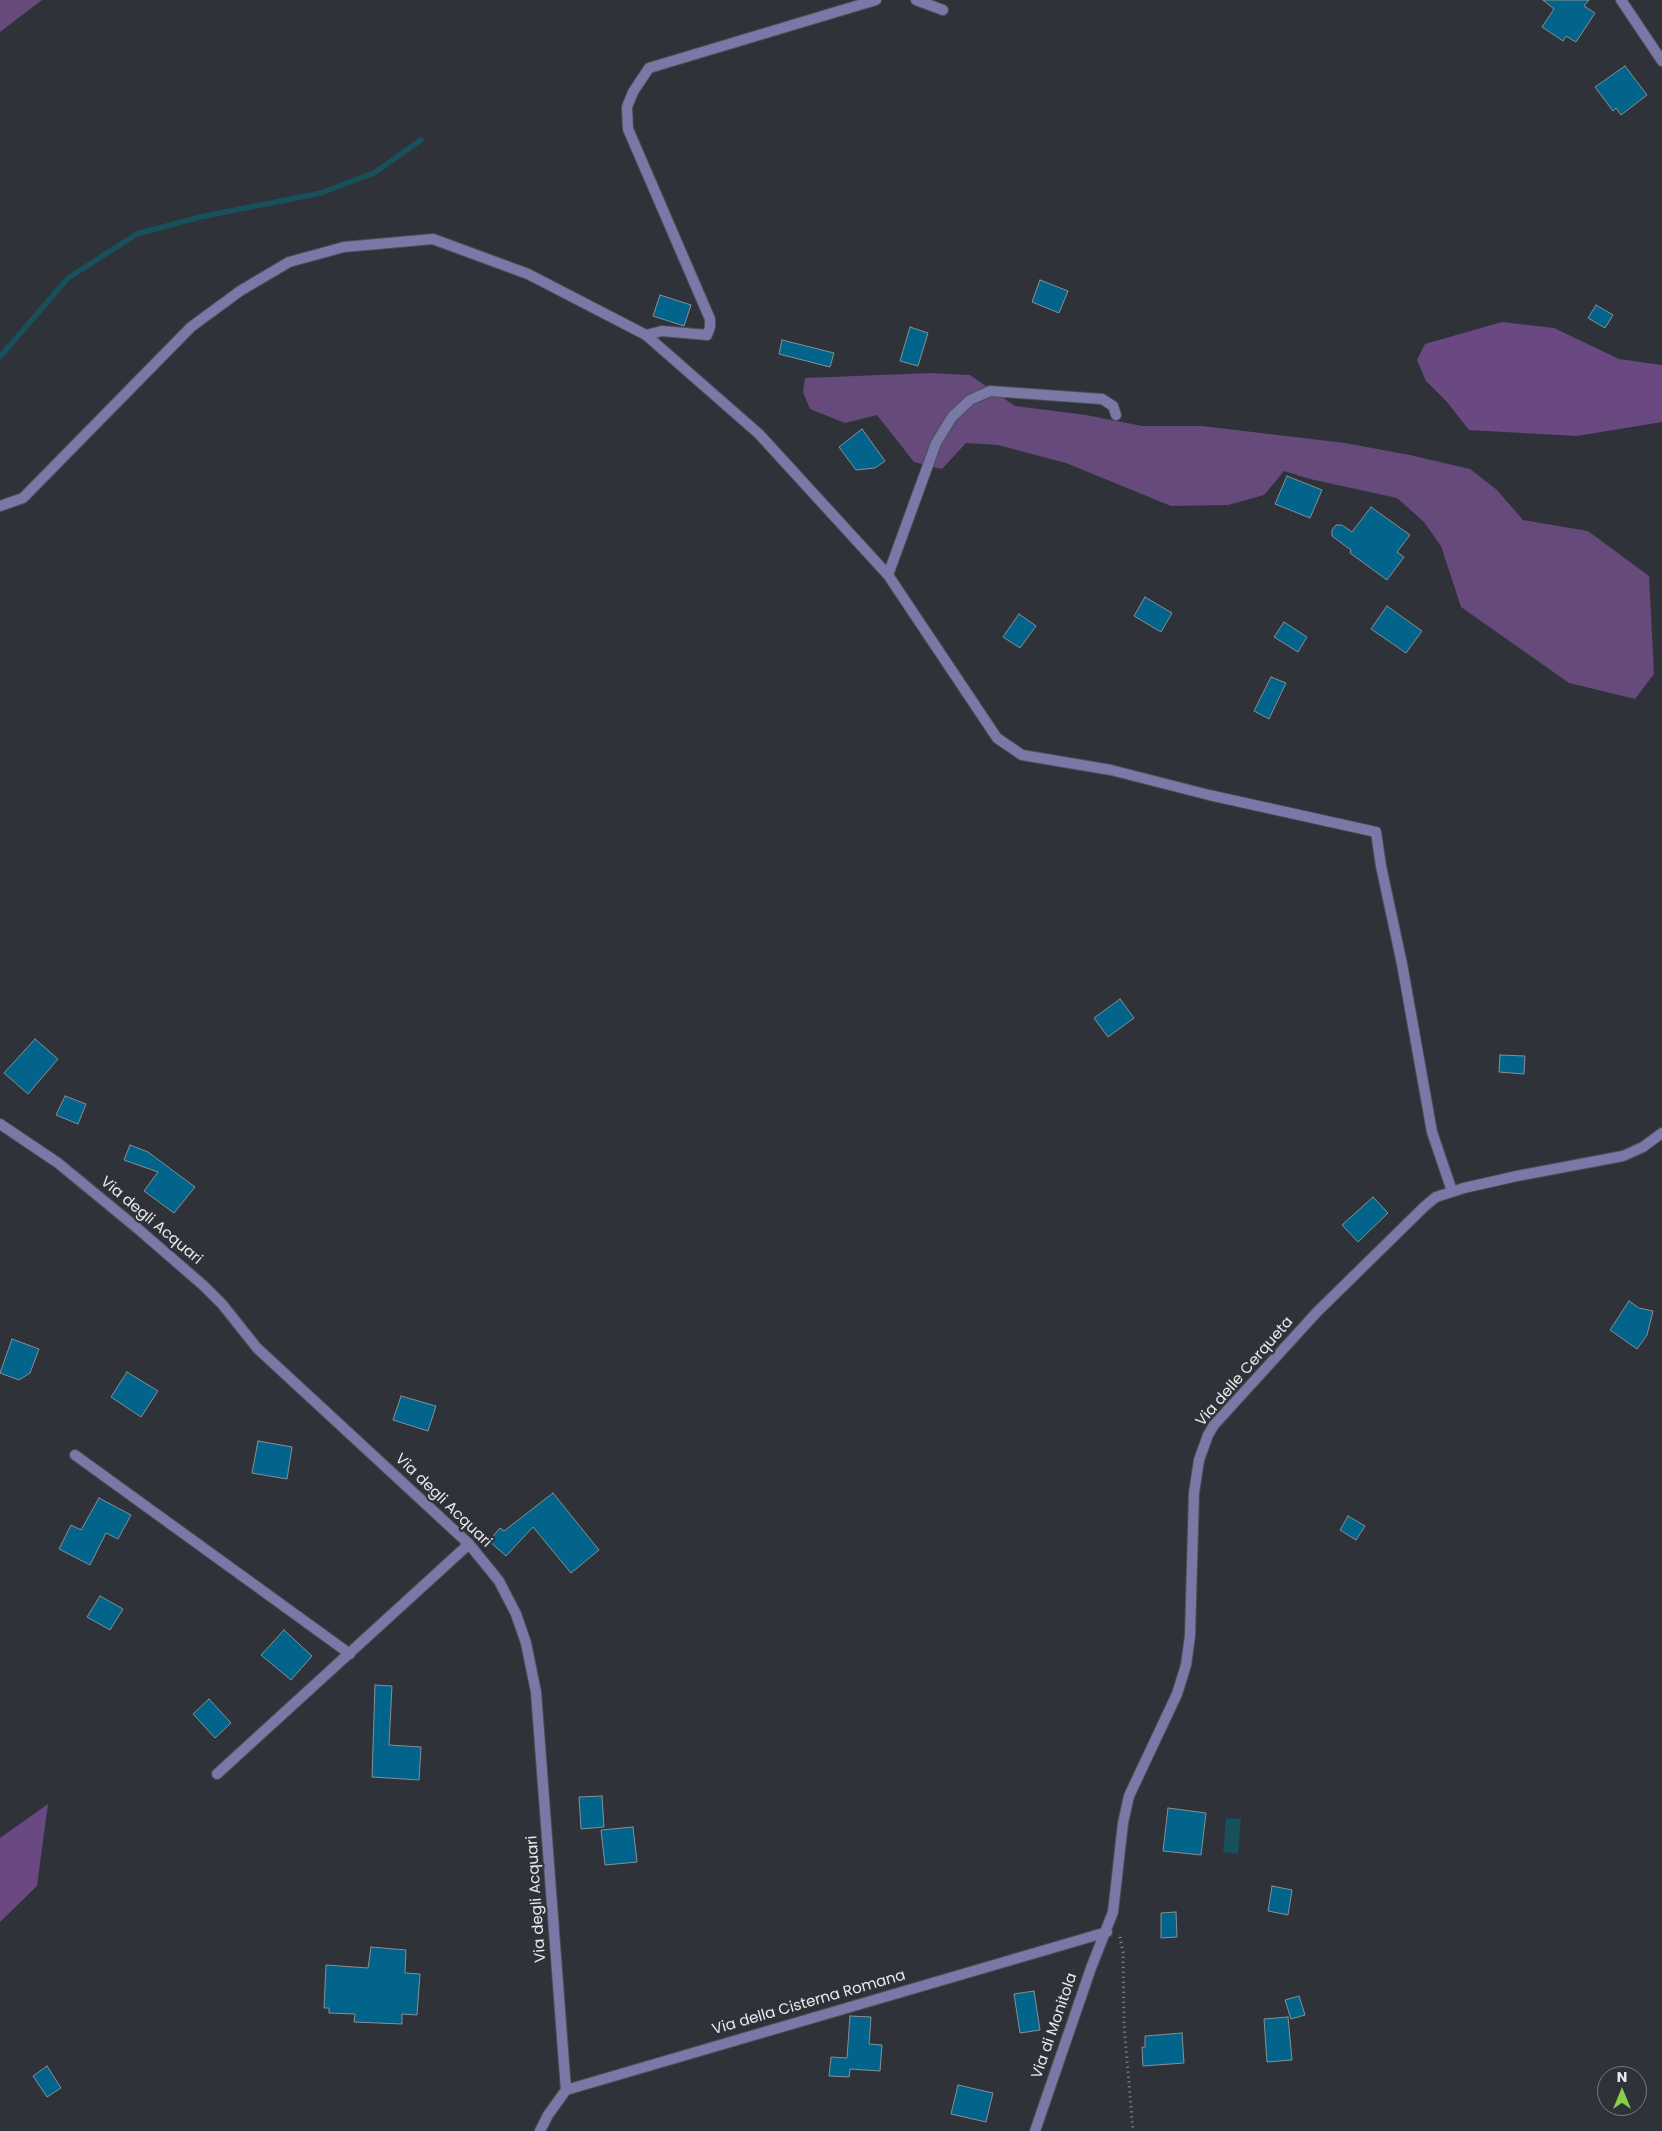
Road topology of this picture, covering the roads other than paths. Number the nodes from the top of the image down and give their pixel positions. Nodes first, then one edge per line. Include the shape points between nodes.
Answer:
1 (876, 0) edge
2 (916, 0) edge
3 (1621, 0) edge
4 (943, 10) dead end
5 (1662, 61) edge
6 (646, 334) junction
7 (1116, 416) dead end
8 (0, 506) edge
9 (888, 575) junction
10 (0, 1124) edge
11 (1662, 1133) edge
12 (1452, 1191) junction
13 (75, 1455) dead end
14 (470, 1544) junction
15 (350, 1654) junction
16 (217, 1774) dead end
17 (1107, 1932) junction
18 (566, 2090) junction
19 (540, 2131) edge
20 (1035, 2131) edge

1 - 6 street via 649,68 627,107 628,129 710,319 710,327 707,335 662,331
2 - 4 street
3 - 5 street
6 - 8 street via 528,274 433,239 344,247 289,262 240,291 191,327 23,498
6 - 9 street via 760,434
7 - 9 street via 1113,406 1102,398 990,391 970,400 952,417 936,443
9 - 12 street via 997,738 1022,755 1111,770 1376,832 1432,1132
10 - 14 street, Via degli Acquari via 58,1163 204,1286 265,1356
11 - 12 street, Via delle Cerqueta via 1644,1147 1623,1156
12 - 17 street, Via delle Cerqueta via 1424,1206 1317,1312 1214,1425 1204,1442 1194,1493 1190,1636 1186,1665 1177,1694 1127,1803 1115,1904
13 - 15 street
14 - 15 street
14 - 18 street, Via degli Acquari via 492,1570 510,1602 534,1674
15 - 16 street
17 - 18 street, Via della Cisterna Romana
17 - 20 street, Via di Monitola via 1091,1968
18 - 19 street

